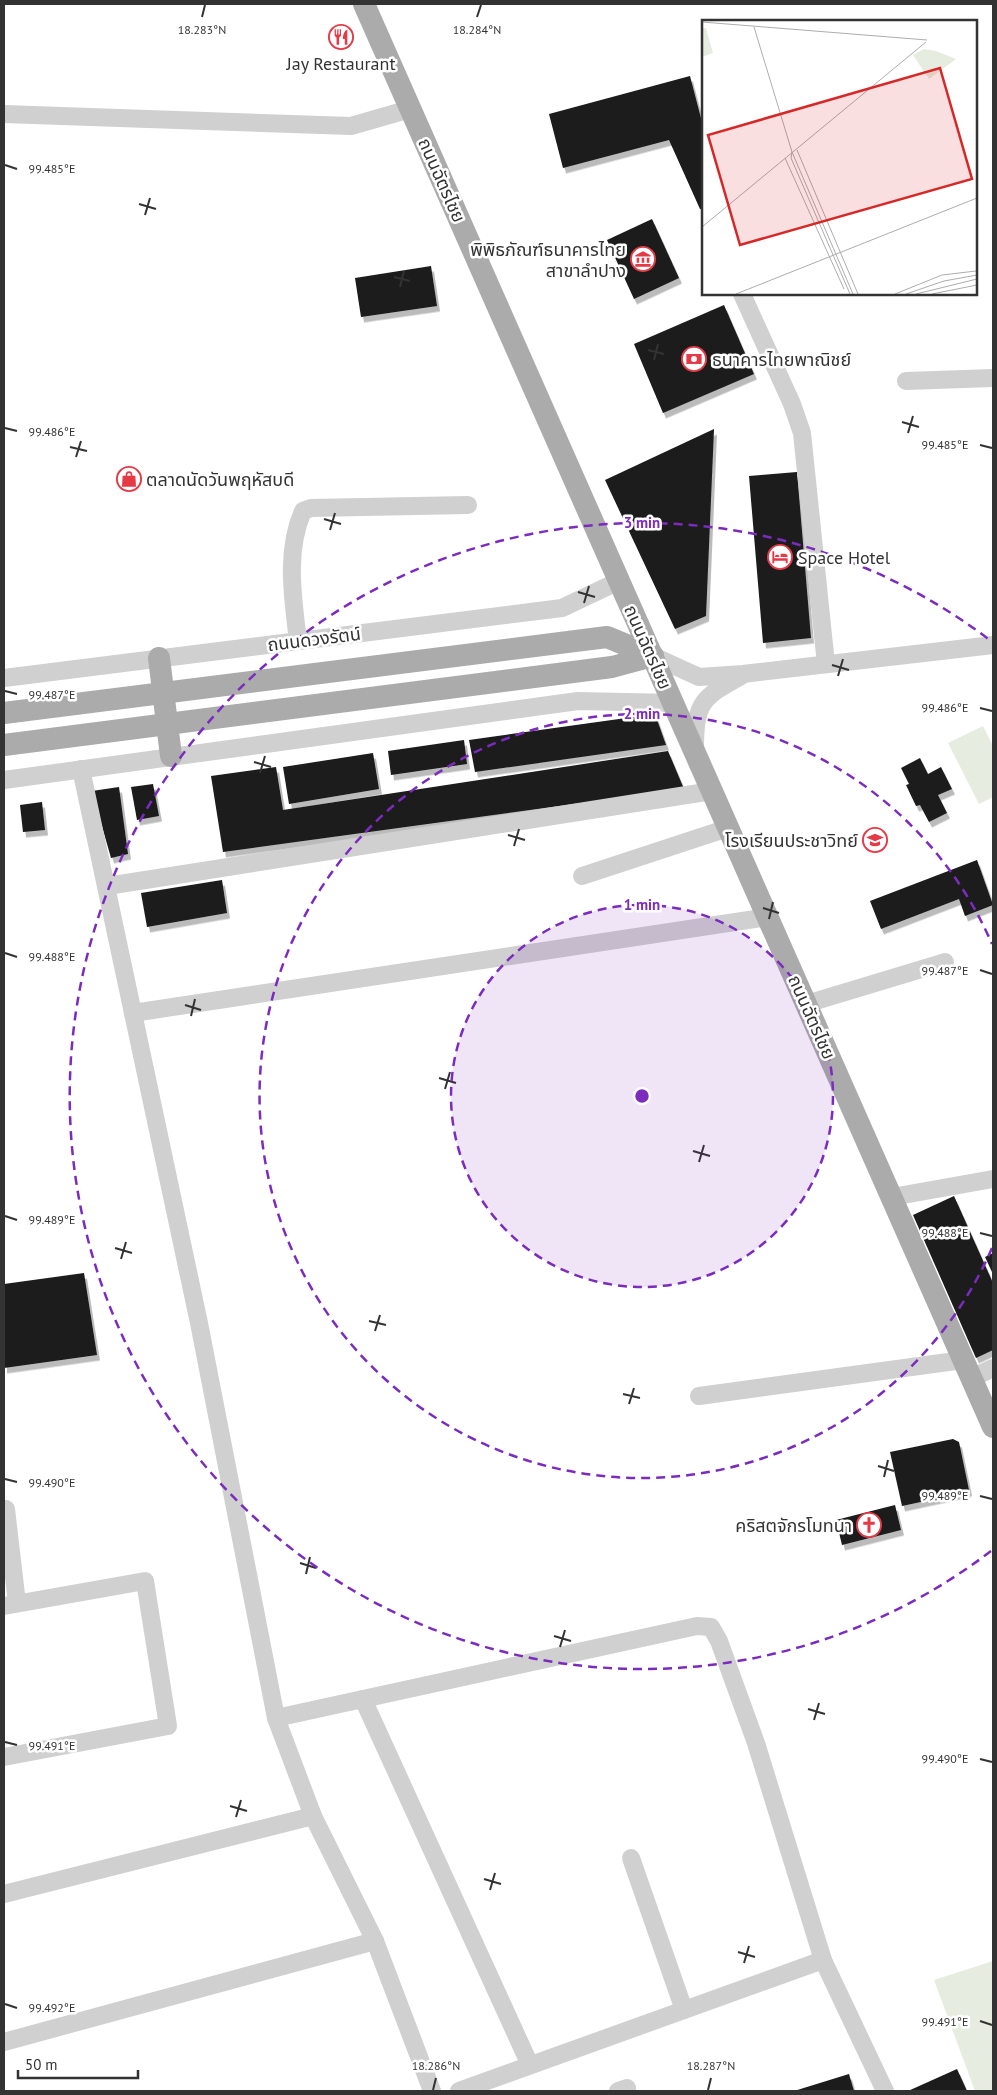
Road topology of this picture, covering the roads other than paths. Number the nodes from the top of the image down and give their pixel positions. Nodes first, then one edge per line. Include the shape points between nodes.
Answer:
1 (364, 4) edge
2 (410, 109) junction
3 (4, 114) edge
4 (742, 295) edge
5 (993, 378) edge
6 (906, 381) dead end
7 (468, 505) dead end
8 (620, 581) junction
9 (298, 641) junction
10 (993, 645) edge
11 (653, 656) junction
12 (159, 658) junction
13 (826, 664) junction
14 (743, 674) junction
15 (4, 678) edge
16 (163, 693) junction
17 (674, 704) junction
18 (4, 713) edge
19 (167, 723) junction
20 (4, 745) edge
21 (694, 751) junction
22 (171, 756) junction
23 (81, 769) junction
24 (4, 780) edge
25 (712, 791) junction
26 (728, 828) junction
27 (582, 876) dead end
28 (107, 886) junction
29 (768, 917) junction
30 (945, 962) dead end
31 (806, 1004) junction
32 (134, 1013) junction
33 (993, 1178) edge
34 (892, 1197) junction
35 (993, 1368) edge
36 (968, 1369) junction
37 (699, 1396) dead end
38 (993, 1427) edge
39 (6, 1509) dead end
40 (11, 1605) edge
41 (363, 1699) junction
42 (276, 1718) junction
43 (4, 1757) edge
44 (313, 1816) junction
45 (631, 1858) dead end
46 (4, 1894) edge
47 (375, 1941) junction
48 (823, 1960) junction
49 (684, 2010) junction
50 (4, 2042) edge
51 (530, 2065) junction
52 (432, 2091) edge
53 (459, 2091) edge
54 (885, 2091) edge

1 - 2 main road, ถนนฉัตรไชย
2 - 3 street via 351,126
2 - 8 main road, ถนนฉัตรไชย
4 - 13 street via 802,433
5 - 6 street
7 - 9 street via 377,505 303,511 293,545 292,569
8 - 9 street, ถนนดวงรัตน์ via 562,608
8 - 11 main road, ถนนฉัตรไชย
9 - 12 street, ถนนดวงรัตน์
10 - 13 street
11 - 14 street via 699,677
11 - 16 main road via 607,637
11 - 17 main road, ถนนฉัตรไชย
11 - 19 main road via 612,667
12 - 15 street, ถนนดวงรัตน์
12 - 16 main road
13 - 14 street
14 - 21 street via 708,694 694,729
16 - 18 main road
16 - 19 main road
17 - 21 main road, ถนนฉัตรไชย
17 - 22 street via 578,701
19 - 20 main road
19 - 22 main road
21 - 25 main road, ถนนฉัตรไชย
22 - 23 street
23 - 24 street
23 - 28 street
25 - 26 main road, ถนนฉัตรไชย
25 - 28 street
26 - 27 street
26 - 29 main road, ถนนฉัตรไชย
28 - 32 street
29 - 31 main road, ถนนฉัตรไชย
29 - 32 street
30 - 31 street
31 - 34 main road, ถนนฉัตรไชย
32 - 42 street via 199,1323
33 - 34 street
34 - 36 main road, ถนนฉัตรไชย
35 - 36 street
36 - 37 street
36 - 38 main road, ถนนฉัตรไชย
39 - 40 street
40 - 43 street via 145,1581 168,1726
41 - 42 street
41 - 48 street via 697,1626 711,1627 756,1743
41 - 51 street
42 - 44 street
44 - 46 street
44 - 47 street
45 - 49 street
47 - 50 street
47 - 52 street
48 - 49 street
48 - 54 street
49 - 51 street
51 - 53 street

